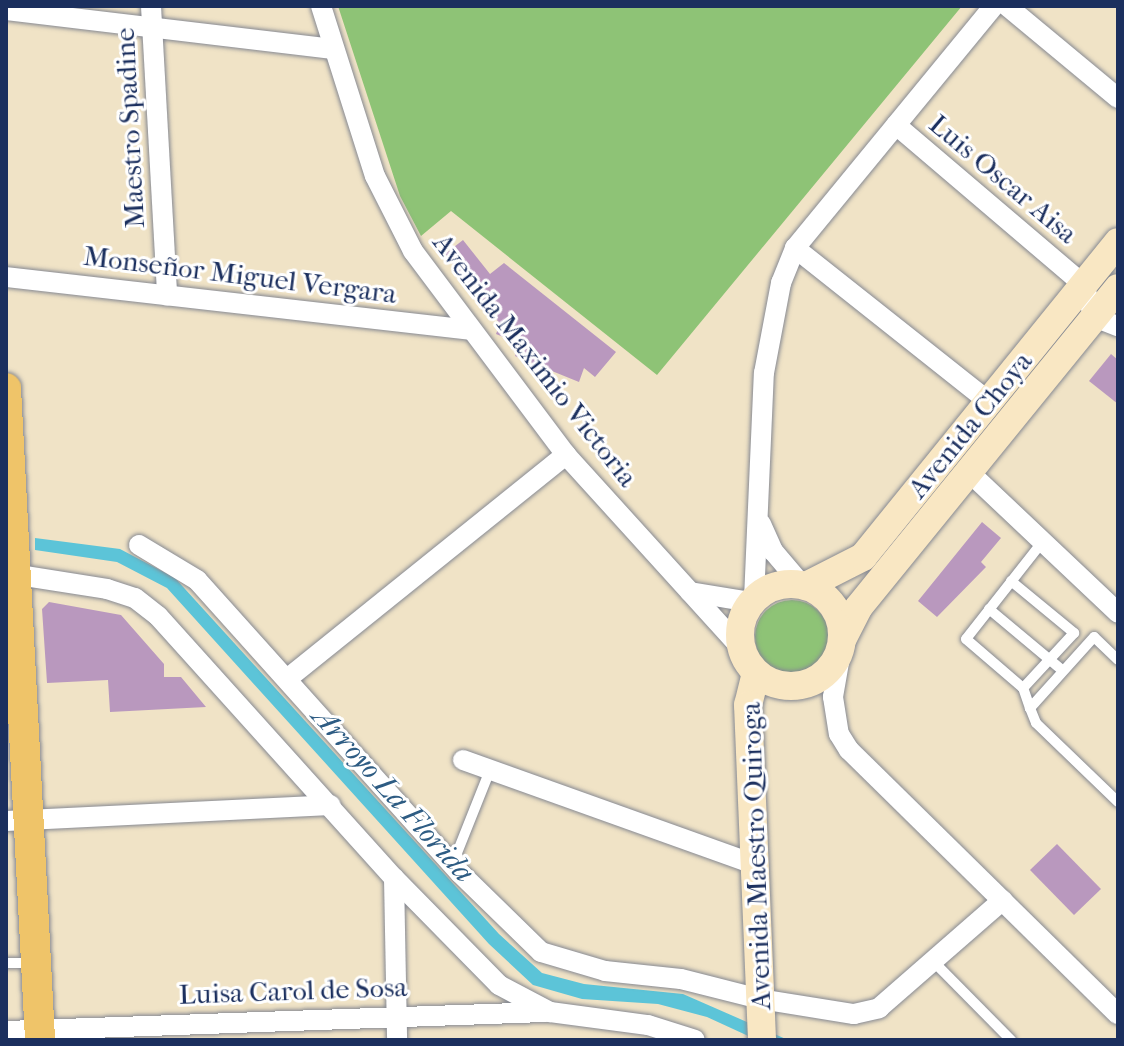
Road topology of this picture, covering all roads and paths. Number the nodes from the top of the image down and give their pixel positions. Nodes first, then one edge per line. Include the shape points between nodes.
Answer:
1 (321, 6) edge
2 (994, 6) edge
3 (1007, 6) edge
4 (6, 10) edge
5 (151, 16) edge
6 (334, 49) junction
7 (1118, 98) edge
8 (896, 125) junction
9 (1118, 242) edge
10 (795, 248) junction
11 (6, 277) edge
12 (1084, 285) junction
13 (1118, 288) edge
14 (167, 296) junction
15 (1106, 322) edge
16 (469, 330) junction
17 (6, 388) edge
18 (989, 402) junction
19 (566, 455) junction
20 (969, 472) junction
21 (8, 479) edge
22 (760, 521) junction
23 (1043, 541) junction
24 (139, 545) dead end
25 (12, 569) edge
26 (1011, 581) junction
27 (804, 585) junction
28 (690, 592) junction
29 (753, 600) junction
30 (989, 609) junction
31 (1118, 613) edge
32 (842, 644) junction
33 (741, 648) junction
34 (1048, 660) junction
35 (1118, 660) edge
36 (1062, 670) junction
37 (756, 673) junction
38 (287, 679) junction
39 (1023, 688) junction
40 (1030, 708) junction
41 (463, 760) dead end
42 (490, 770) junction
43 (1118, 802) edge
44 (331, 805) junction
45 (17, 821) edge
46 (753, 864) junction
47 (460, 873) junction
48 (394, 878) junction
49 (1003, 900) junction
50 (933, 961) junction
51 (21, 963) edge
52 (550, 1012) junction
53 (396, 1014) junction
54 (1118, 1014) edge
55 (761, 1018) edge
56 (6, 1031) edge
57 (39, 1035) edge
58 (397, 1040) edge
59 (695, 1040) edge
60 (1011, 1040) edge

1 - 6 street, Avenida Maximio Victoria
2 - 8 street
3 - 7 street
4 - 5 street
5 - 6 street
5 - 14 street, Maestro Spadine
6 - 16 street, Avenida Maximio Victoria via 392,216
8 - 10 street
8 - 12 street, Luis Oscar Aisa
9 - 12 main road, Avenida Choya
10 - 18 street
10 - 22 street via 781,283 764,373
11 - 14 street, Monseñor Miguel Vergara
12 - 15 street, Luis Oscar Aisa
12 - 18 main road, Avenida Choya
13 - 15 main road, Avenida Choya
14 - 16 street, Monseñor Miguel Vergara
15 - 20 main road, Avenida Choya
16 - 19 street, Avenida Maximio Victoria
17 - 21 main road
18 - 27 main road, Avenida Choya via 863,557
19 - 28 street, Avenida Maximio Victoria
19 - 38 street
20 - 23 street
20 - 32 main road, Avenida Choya via 858,608
21 - 25 main road
22 - 27 street via 773,551
22 - 29 street
23 - 26 lane
23 - 31 street
24 - 38 street via 197,580
25 - 44 street via 135,598 158,616
25 - 45 main road
26 - 30 lane
26 - 34 lane via 1074,633
27 - 29 main road via 776,586
27 - 32 main road via 834,605
28 - 29 street
28 - 33 street, Avenida Maximio Victoria
29 - 33 main road via 741,624
30 - 34 lane
30 - 39 lane via 966,639
32 - 37 main road via 834,664 812,682 783,685
32 - 49 street via 833,697 839,734 849,750
33 - 37 main road
34 - 36 lane
34 - 39 lane
35 - 36 lane via 1094,637
36 - 40 lane
37 - 46 main road, Avenida Maestro Quiroga via 748,705
38 - 47 street
39 - 40 lane
40 - 43 lane via 1036,723
41 - 42 street
42 - 46 street
42 - 47 lane via 457,853
44 - 45 street
44 - 48 street
45 - 51 main road
46 - 55 main road, Avenida Maestro Quiroga
47 - 55 street via 541,952 605,971 681,979
48 - 52 street via 499,985
48 - 53 street
49 - 50 street
49 - 54 street
50 - 55 street via 879,1008
50 - 60 lane
51 - 57 main road
52 - 53 street, Luisa Carol de Sosa
52 - 59 street via 648,1025
53 - 57 street, Luisa Carol de Sosa
53 - 58 street
56 - 57 street, Luisa Carol de Sosa

